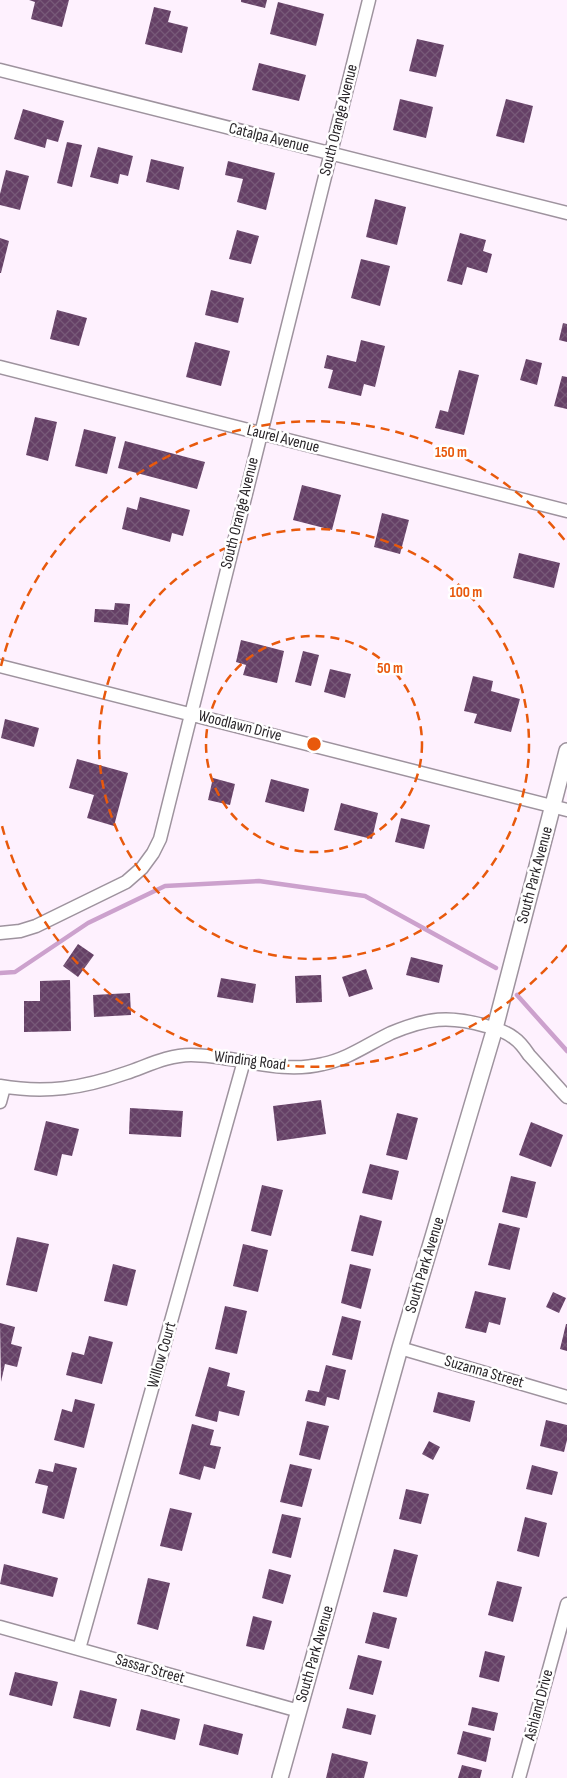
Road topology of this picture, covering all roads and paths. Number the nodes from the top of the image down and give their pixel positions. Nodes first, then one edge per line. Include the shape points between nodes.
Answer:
1 (369, 0) edge
2 (0, 70) edge
3 (331, 154) junction
4 (567, 213) edge
5 (0, 366) edge
6 (260, 433) junction
7 (567, 511) edge
8 (0, 666) edge
9 (190, 714) junction
10 (567, 751) edge
11 (560, 808) edge
12 (0, 934) edge
13 (496, 1028) junction
14 (244, 1062) junction
15 (2, 1086) edge
16 (567, 1097) edge
17 (0, 1102) edge
18 (400, 1348) junction
19 (567, 1397) edge
20 (567, 1604) edge
21 (0, 1627) edge
22 (79, 1649) junction
23 (299, 1711) junction
24 (280, 1778) edge
25 (519, 1778) edge

1 - 3 street, South Orange Avenue
2 - 3 street, Catalpa Avenue
3 - 4 street, Catalpa Avenue
3 - 6 street, South Orange Avenue
5 - 6 street, Laurel Avenue
6 - 7 street, Laurel Avenue
6 - 9 street, South Orange Avenue
8 - 9 street, Woodlawn Drive
9 - 11 street, Woodlawn Drive
9 - 12 street, South Orange Avenue via 160,839 142,868 126,882 36,926
10 - 11 street, South Park Avenue
11 - 13 street, South Park Avenue
13 - 14 street, Winding Road via 451,1018 430,1020 321,1065 270,1066
13 - 16 street via 514,1038
13 - 18 street, South Park Avenue
14 - 15 street, Winding Road via 209,1056 181,1056 70,1089 51,1091
14 - 22 street, Willow Court
15 - 17 street
18 - 19 street, Suzanna Street
18 - 23 street, South Park Avenue
20 - 25 street, Ashland Drive
21 - 22 street, Sassar Street
22 - 23 street, Sassar Street
23 - 24 street, South Park Avenue

